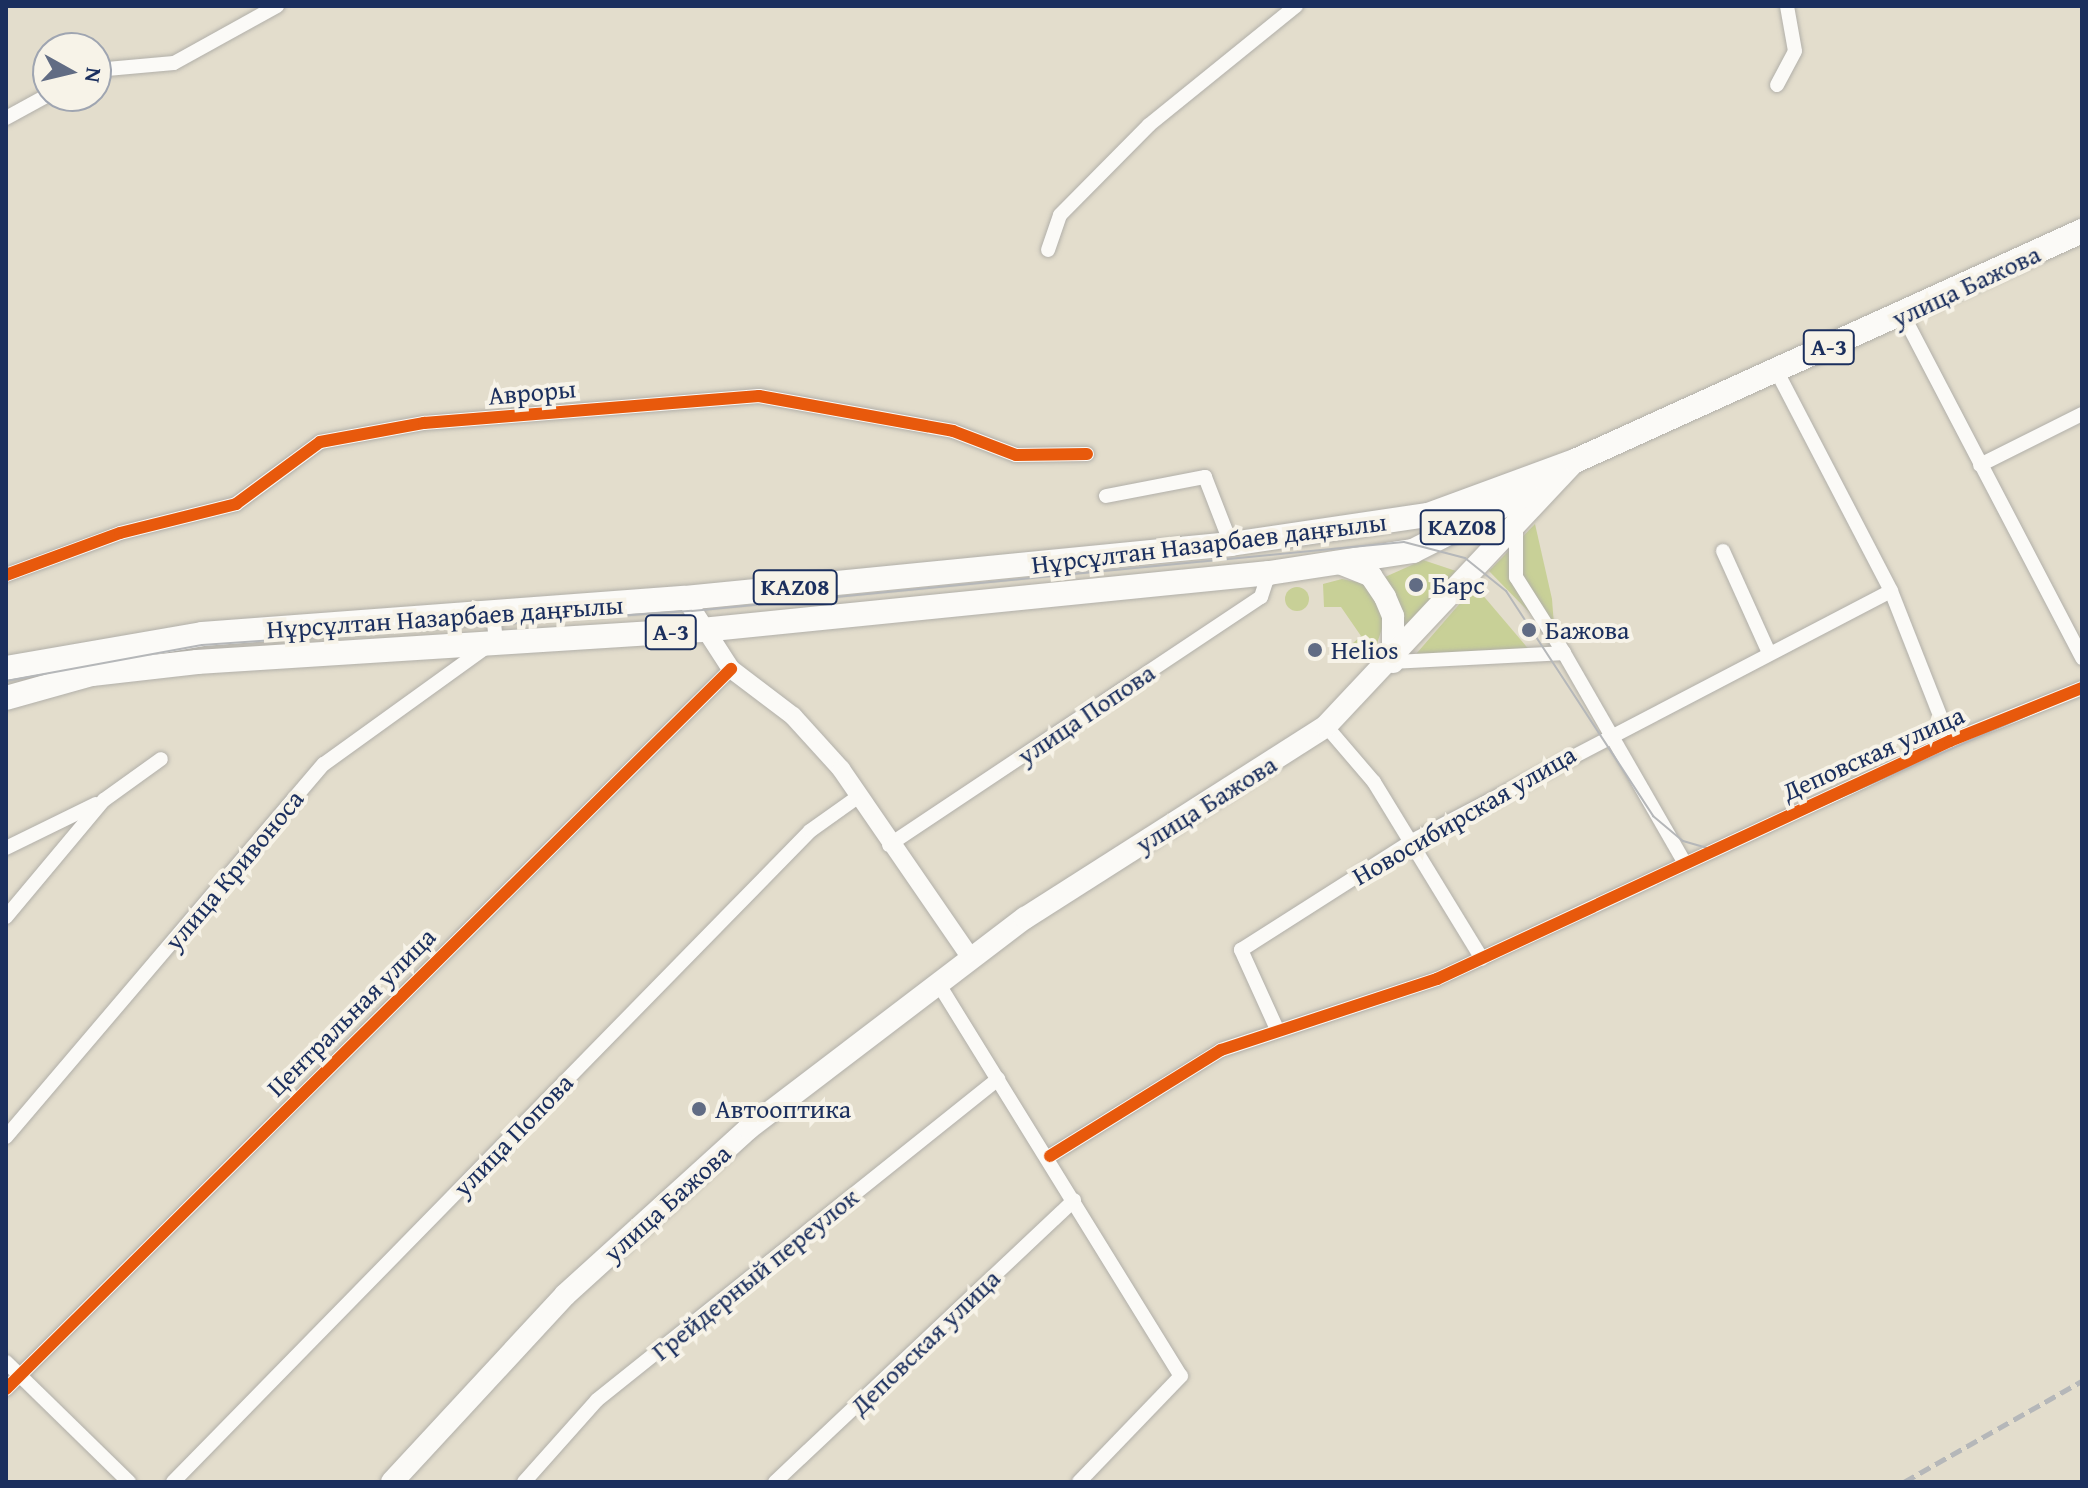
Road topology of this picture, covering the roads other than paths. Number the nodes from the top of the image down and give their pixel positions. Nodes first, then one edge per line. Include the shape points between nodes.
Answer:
1 (277, 6) edge
2 (1296, 6) edge
3 (1787, 6) edge
4 (112, 69) edge
5 (1777, 85) dead end
6 (32, 104) edge
7 (6, 118) edge
8 (2082, 231) edge
9 (1048, 250) dead end
10 (1904, 317) junction
11 (1775, 368) junction
12 (2082, 414) edge
13 (1087, 454) dead end
14 (1575, 461) junction
15 (1980, 465) junction
16 (1106, 496) dead end
17 (1516, 530) junction
18 (1231, 544) junction
19 (1723, 551) dead end
20 (1337, 562) junction
21 (1269, 573) junction
22 (6, 575) edge
23 (1891, 591) junction
24 (685, 598) junction
25 (493, 615) junction
26 (702, 630) junction
27 (496, 640) junction
28 (1564, 653) junction
29 (1769, 653) junction
30 (2082, 658) edge
31 (1393, 662) junction
32 (6, 668) edge
33 (731, 669) junction
34 (2082, 688) edge
35 (6, 698) edge
36 (1326, 726) junction
37 (1609, 732) junction
38 (1950, 741) junction
39 (161, 759) dead end
40 (859, 796) junction
41 (104, 800) junction
42 (1412, 841) junction
43 (889, 845) junction
44 (6, 848) edge
45 (1684, 862) junction
46 (6, 917) edge
47 (971, 958) junction
48 (1482, 959) junction
49 (938, 983) junction
50 (1276, 1027) junction
51 (998, 1079) junction
52 (6, 1137) edge
53 (1050, 1156) junction
54 (1074, 1200) junction
55 (6, 1362) edge
56 (18, 1375) junction
57 (6, 1389) edge
58 (129, 1482) edge
59 (173, 1482) edge
60 (392, 1482) edge
61 (524, 1482) edge
62 (775, 1482) edge
63 (1079, 1482) edge

1 - 4 street via 174,63
2 - 9 street via 1149,125 1060,215
3 - 5 street via 1795,51
6 - 7 street
8 - 10 highway, улица Бажова / A-3
10 - 11 highway, улица Бажова / A-3
10 - 15 street
11 - 14 highway, улица Бажова / A-3
11 - 23 street
12 - 15 street
13 - 22 street, Авроры via 1016,455 953,431 759,396 424,423 320,442 236,504 120,533
14 - 17 main road, улица Бажова
14 - 18 highway, Нұрсұлтан Назарбаев даңғылы / KAZ08 via 1428,515
14 - 20 highway, Нұрсұлтан Назарбаев даңғылы / KAZ08 via 1413,551
15 - 30 street
16 - 18 street via 1205,477
17 - 28 street via 1516,577
17 - 31 main road, улица Бажова
18 - 24 highway, Нұрсұлтан Назарбаев даңғылы / KAZ08
19 - 29 street
20 - 21 highway, Нұрсұлтан Назарбаев даңғылы / А-3
20 - 31 main road via 1371,576 1385,597 1393,616
21 - 26 highway, Нұрсұлтан Назарбаев даңғылы / А-3
21 - 43 street, улица Попова via 1261,597
23 - 29 street, Новосибирская улица
23 - 38 street
24 - 25 highway, Нұрсұлтан Назарбаев даңғылы / KAZ08
24 - 26 street
25 - 27 street
25 - 32 highway, Нұрсұлтан Назарбаев даңғылы / KAZ08 via 202,634
26 - 27 highway, Нұрсұлтан Назарбаев даңғылы / А-3
26 - 33 street
27 - 35 highway, Нұрсұлтан Назарбаев даңғылы / А-3 via 92,674
27 - 52 street, улица Кривоноса via 324,764
28 - 31 street
28 - 37 street
29 - 37 street, Новосибирская улица
31 - 36 main road, улица Бажова
33 - 40 street via 793,716
33 - 56 street, Центральная улица
34 - 38 street, Деповская улица
36 - 42 street
36 - 47 main road, улица Бажова
37 - 42 street, Новосибирская улица
37 - 45 street
38 - 45 street, Деповская улица
39 - 41 street
40 - 43 street
40 - 59 street, улица Попова via 810,831
41 - 44 street
41 - 46 street
42 - 48 street
42 - 50 street, Новосибирская улица via 1241,950
43 - 47 street
45 - 48 street, Деповская улица
47 - 49 main road, улица Бажова
48 - 50 street, Деповская улица
49 - 51 street
49 - 60 main road, улица Бажова via 749,1128 565,1295
50 - 53 street, Деповская улица via 1221,1050
51 - 53 street
51 - 61 street, Грейдерный переулок via 597,1400
53 - 54 street
54 - 62 street, Деповская улица
54 - 63 street via 1181,1376
55 - 56 street
56 - 57 street, Центральная улица
56 - 58 street

